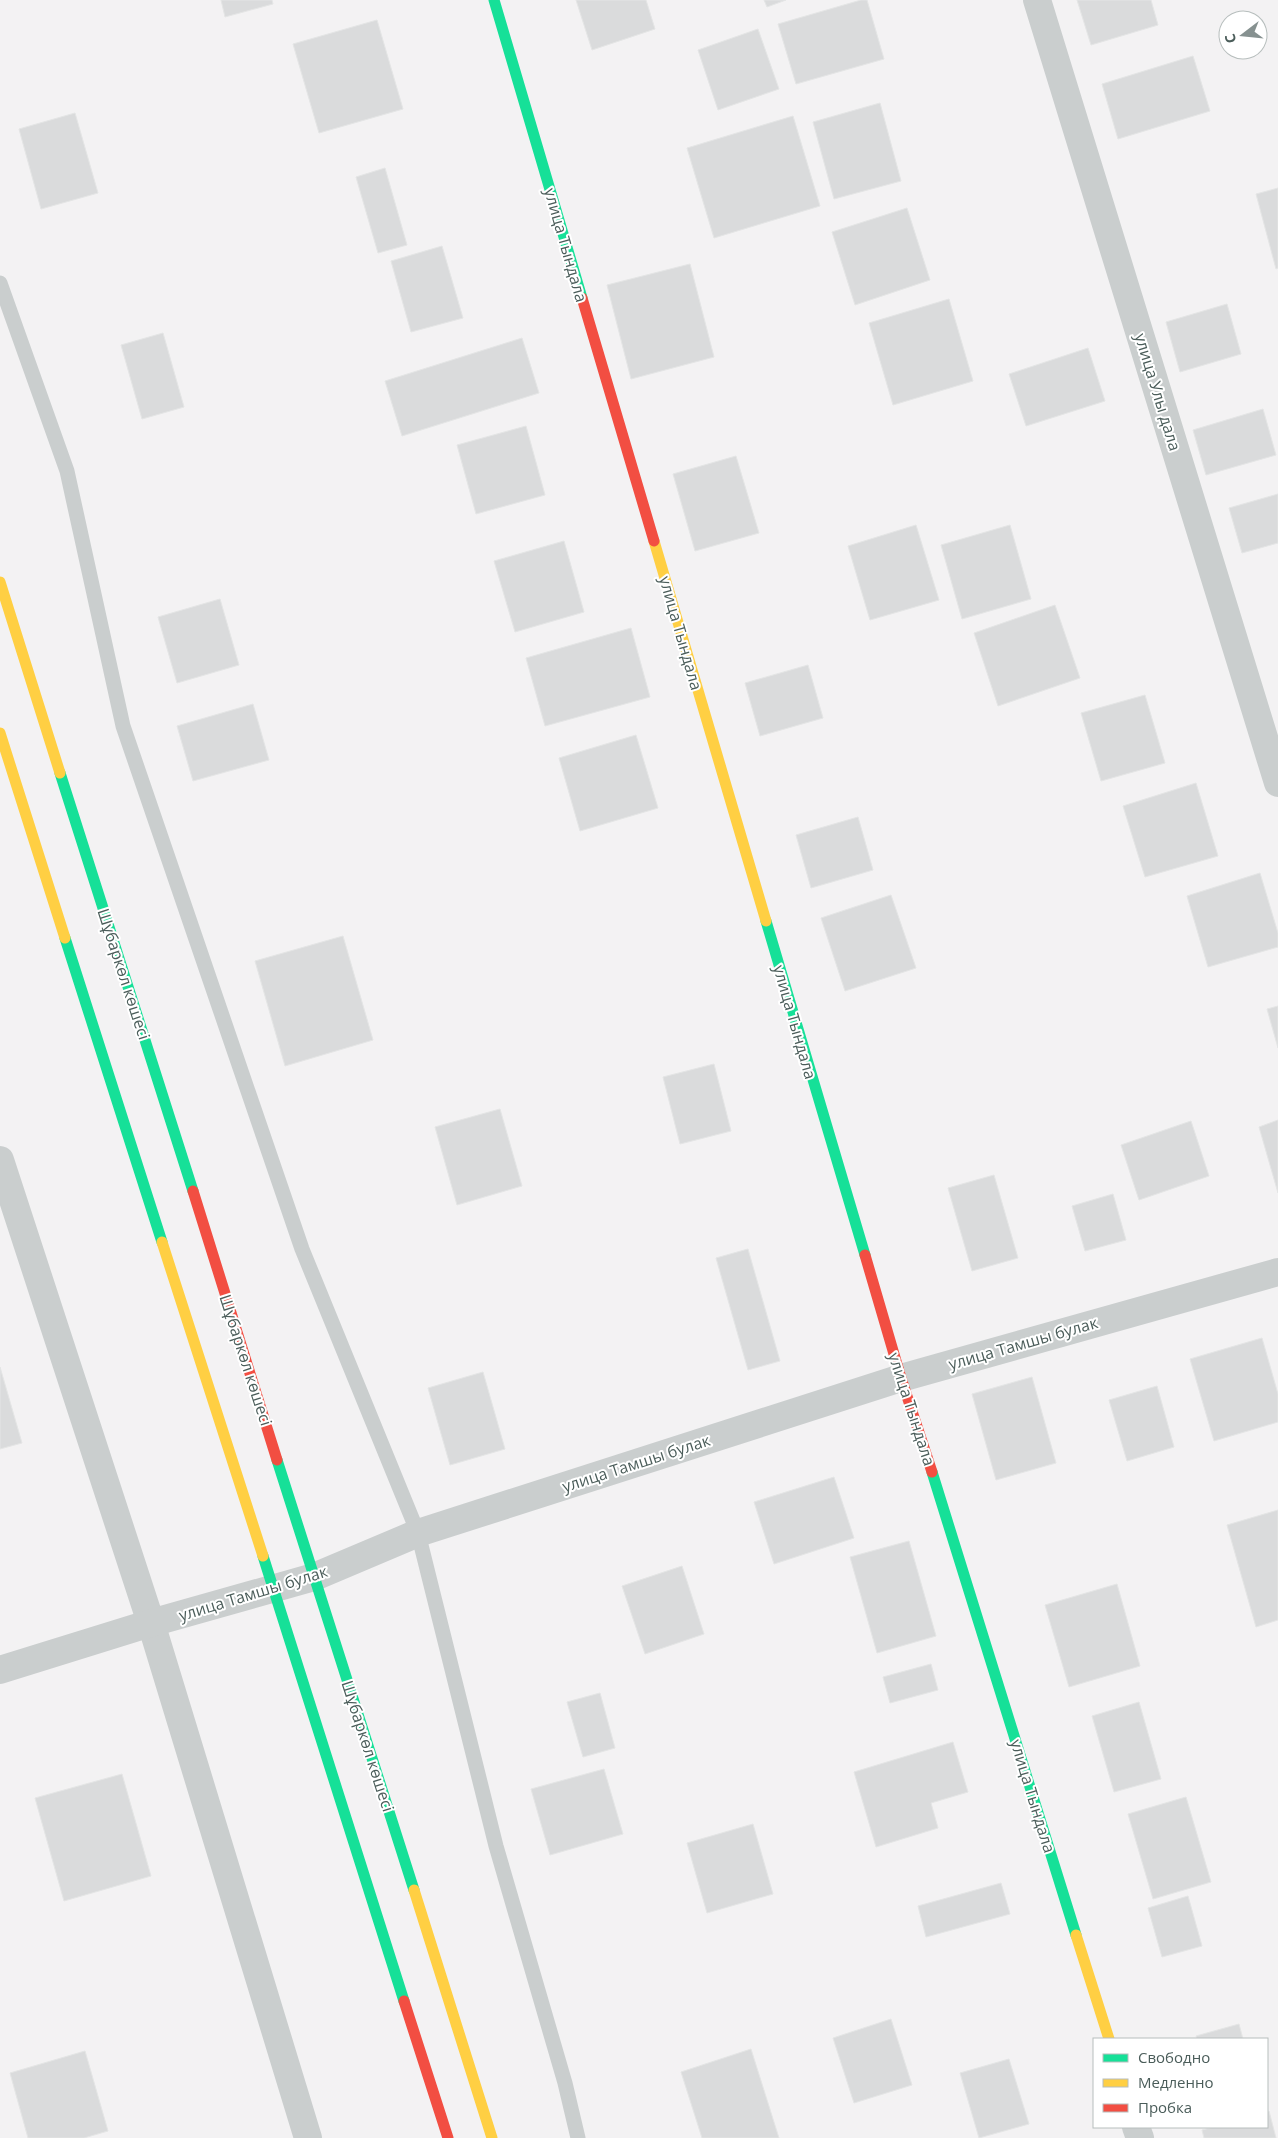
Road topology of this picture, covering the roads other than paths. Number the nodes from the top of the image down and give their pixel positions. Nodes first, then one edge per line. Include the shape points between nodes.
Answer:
1 (494, 0) edge
2 (1037, 0) edge
3 (0, 283) edge
4 (0, 582) edge
5 (0, 733) edge
6 (1278, 783) edge
7 (0, 1160) edge
8 (1278, 1272) edge
9 (901, 1378) junction
10 (418, 1533) junction
11 (314, 1577) junction
12 (273, 1589) junction
13 (151, 1623) junction
14 (0, 1670) edge
15 (1109, 2038) edge
16 (308, 2138) edge
17 (448, 2138) edge
18 (492, 2138) edge
19 (578, 2138) edge

1 - 9 street, улица Тындала
2 - 6 street, улица Улы дала
3 - 10 lane via 67,471 123,726 302,1249
4 - 11 street, Шұбаркөл көшесі
5 - 12 street
7 - 13 street
8 - 9 street, улица Тамшы булак
9 - 10 street, улица Тамшы булак
9 - 15 street, улица Тындала
10 - 11 street, улица Тамшы булак
10 - 19 lane via 496,1846
11 - 12 street, улица Тамшы булак
11 - 18 street, Шұбаркөл көшесі
12 - 13 street, улица Тамшы булак
12 - 17 street
13 - 14 street, улица Тамшы булак
13 - 16 street

